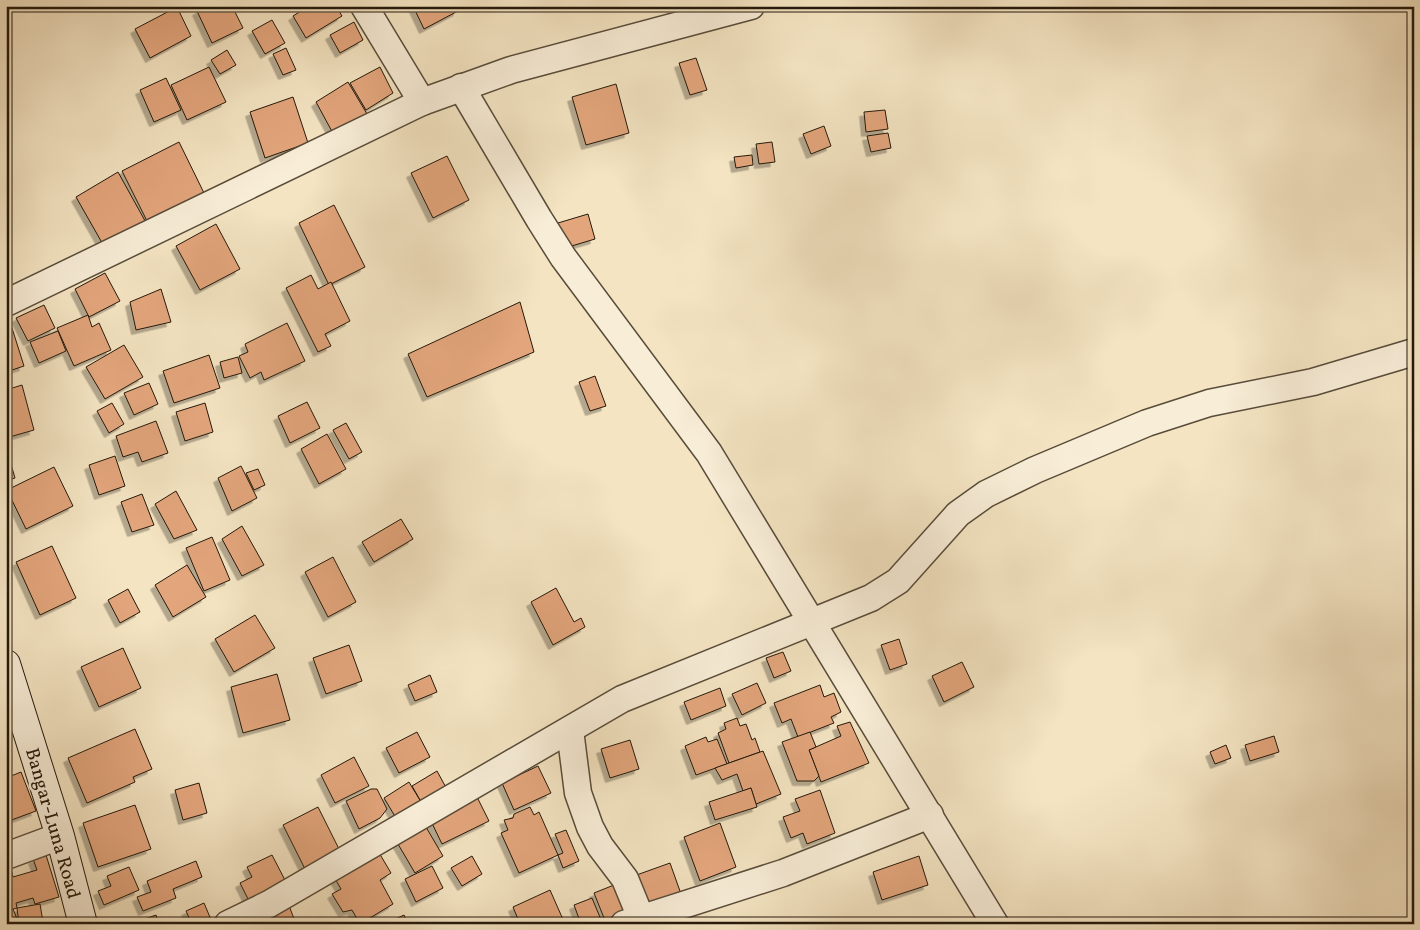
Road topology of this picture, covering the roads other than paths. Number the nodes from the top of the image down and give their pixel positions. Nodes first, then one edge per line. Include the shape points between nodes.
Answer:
1 (364, 6) edge
2 (751, 6) edge
3 (462, 86) junction
4 (422, 102) junction
5 (6, 303) edge
6 (1414, 352) edge
7 (813, 622) junction
8 (6, 664) edge
9 (570, 730) junction
10 (930, 815) junction
11 (60, 836) junction
12 (6, 856) edge
13 (633, 921) edge
14 (83, 924) edge
15 (228, 924) edge
16 (995, 924) edge

1 - 4 street
2 - 3 street
3 - 4 street
3 - 7 street via 563,257 709,453
4 - 5 street
6 - 7 street via 1313,382 1209,403 1147,424 1035,470 986,494 958,514 898,581 871,598
7 - 9 street via 622,699
7 - 10 street
8 - 11 main road, Bangar-Luna Road
9 - 13 street via 578,793 590,828 625,880
9 - 15 street via 269,904
10 - 13 street via 783,873
10 - 16 street
11 - 12 street
11 - 14 main road, Bangar-Luna Road

